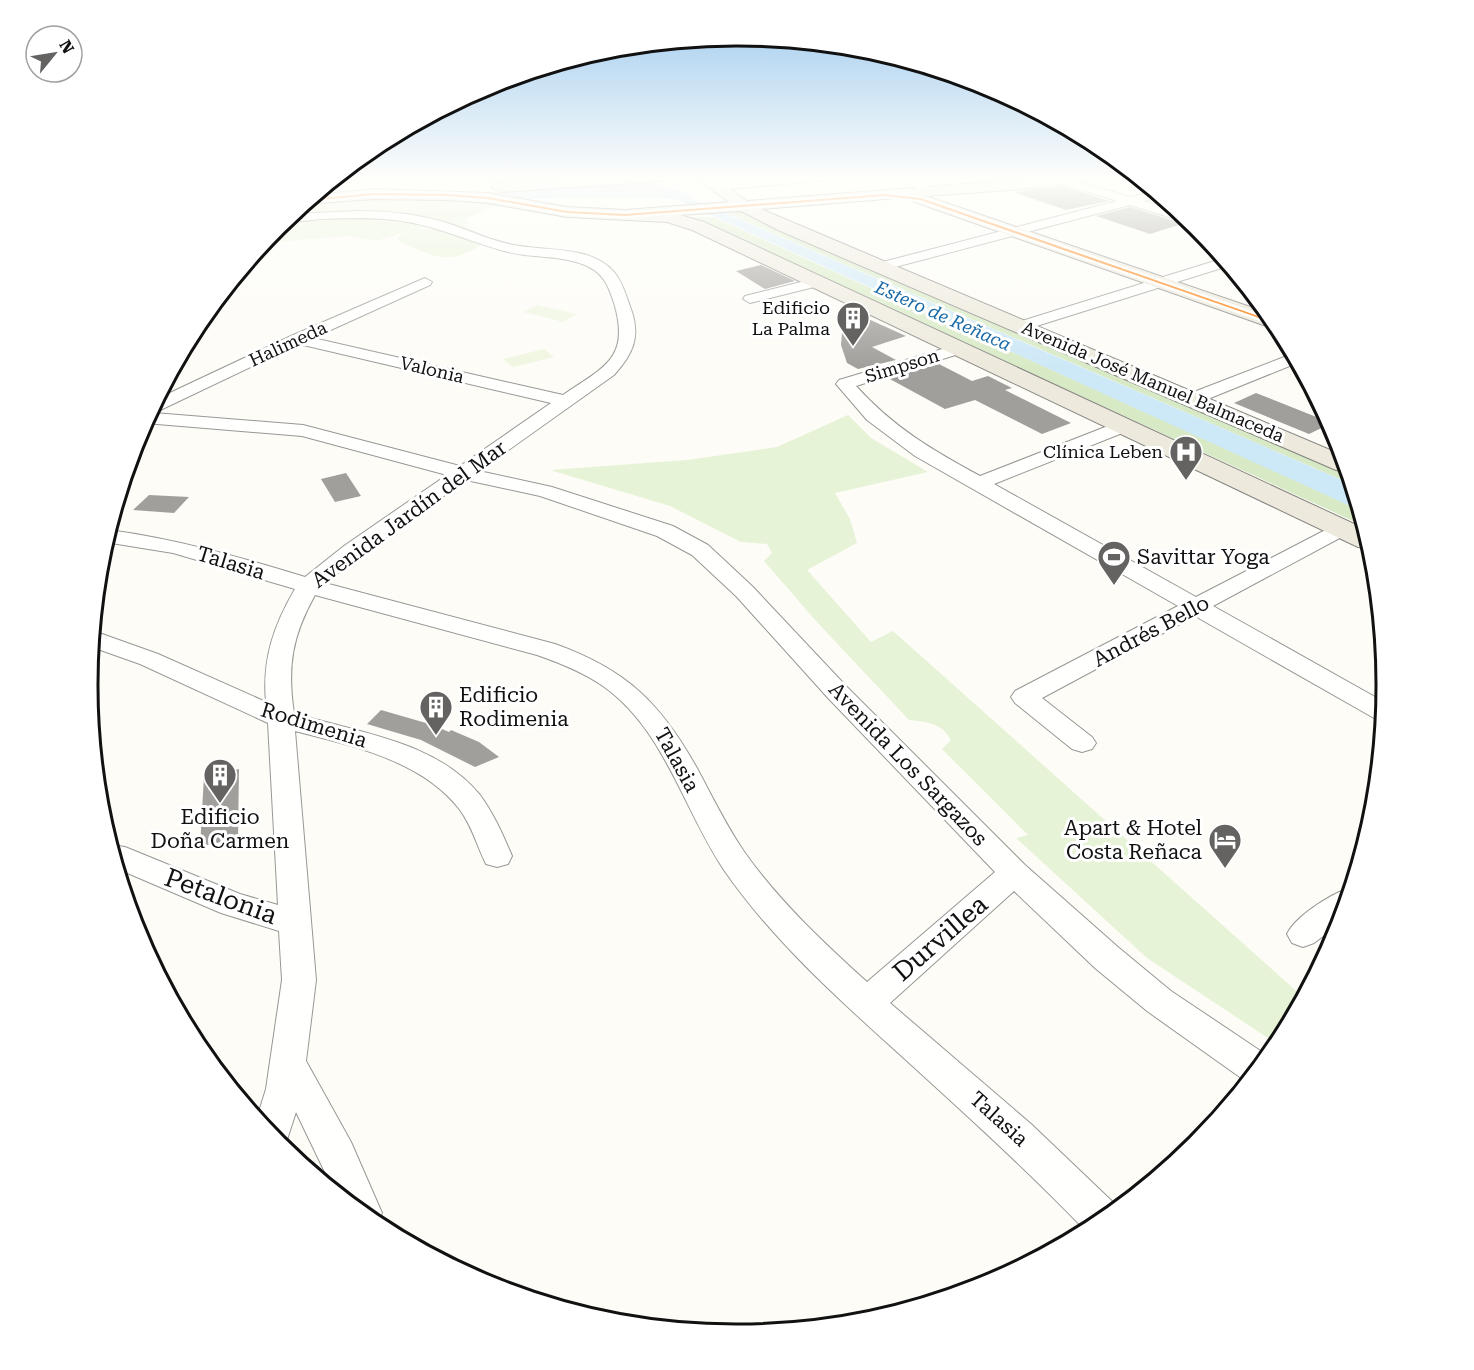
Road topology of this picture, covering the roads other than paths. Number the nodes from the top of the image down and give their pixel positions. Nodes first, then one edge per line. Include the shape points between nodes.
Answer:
1 (485, 241) edge
2 (729, 241) edge
3 (819, 241) edge
4 (977, 241) edge
5 (1042, 241) edge
6 (1218, 265) edge
7 (880, 267) junction
8 (425, 282) dead end
9 (817, 282) junction
10 (1162, 283) junction
11 (750, 299) dead end
12 (1259, 317) edge
13 (1021, 326) junction
14 (297, 339) junction
15 (959, 349) junction
16 (1287, 361) edge
17 (1192, 399) junction
18 (567, 401) junction
19 (164, 403) edge
20 (157, 419) edge
21 (1124, 426) junction
22 (507, 442) junction
23 (1334, 460) edge
24 (463, 473) junction
25 (978, 484) junction
26 (545, 491) junction
27 (1342, 529) junction
28 (1358, 536) edge
29 (116, 537) edge
30 (308, 586) junction
31 (1196, 607) junction
32 (100, 642) edge
33 (1375, 707) edge
34 (281, 718) junction
35 (1082, 743) dead end
36 (497, 856) dead end
37 (123, 859) edge
38 (1014, 873) junction
39 (1333, 913) edge
40 (296, 923) junction
41 (1303, 934) dead end
42 (866, 1004) junction
43 (288, 1064) junction
44 (1250, 1065) edge
45 (275, 1124) edge
46 (356, 1198) edge
47 (1096, 1213) edge

1 - 18 street, Avenida Jardín del Mar via 575,258 602,269 614,283 628,322 629,340 615,364
2 - 9 main road
3 - 7 main road, Avenida José Manuel Balmaceda
4 - 7 street
5 - 10 main road
6 - 10 street
7 - 13 main road, Avenida José Manuel Balmaceda
8 - 14 street, Halimeda
9 - 11 street
9 - 15 main road
10 - 12 main road
10 - 13 street
13 - 17 main road, Avenida José Manuel Balmaceda
14 - 18 street, Valonia
14 - 19 street, Halimeda
15 - 21 main road
15 - 25 street, Simpson via 845,384 888,428
16 - 17 street
17 - 23 main road, Avenida José Manuel Balmaceda
18 - 22 street, Avenida Jardín del Mar
20 - 24 street, Avenida Los Sargazos via 303,431
21 - 25 street
21 - 27 main road
22 - 24 street, Avenida Jardín del Mar
22 - 26 street, Avenida Los Sargazos via 517,473
24 - 26 street, Avenida Los Sargazos
24 - 30 street, Avenida Jardín del Mar
25 - 31 street
26 - 38 street, Avenida Los Sargazos via 665,531 715,562
27 - 28 main road
27 - 31 street, Andrés Bello
29 - 30 street, Talasia via 175,545
30 - 34 street, Avenida Jardín del Mar via 291,616 280,648 277,684
30 - 42 street, Talasia via 554,651 594,669 620,687 660,726 737,865
31 - 33 street
31 - 35 street, Andrés Bello via 1024,697
32 - 34 street, Rodimenia
34 - 36 street, Rodimenia via 391,748 425,764 468,801 490,836
34 - 40 street, Avenida Jardín del Mar
37 - 40 street, Petalonia via 232,904
38 - 42 street, Durvillea
38 - 44 street, Avenida Los Sargazos via 1159,1001
39 - 41 street
40 - 43 street, Avenida Jardín del Mar via 299,980
42 - 47 street, Talasia via 975,1096
43 - 45 street, Avenida Jardín del Mar
43 - 46 street via 323,1122

